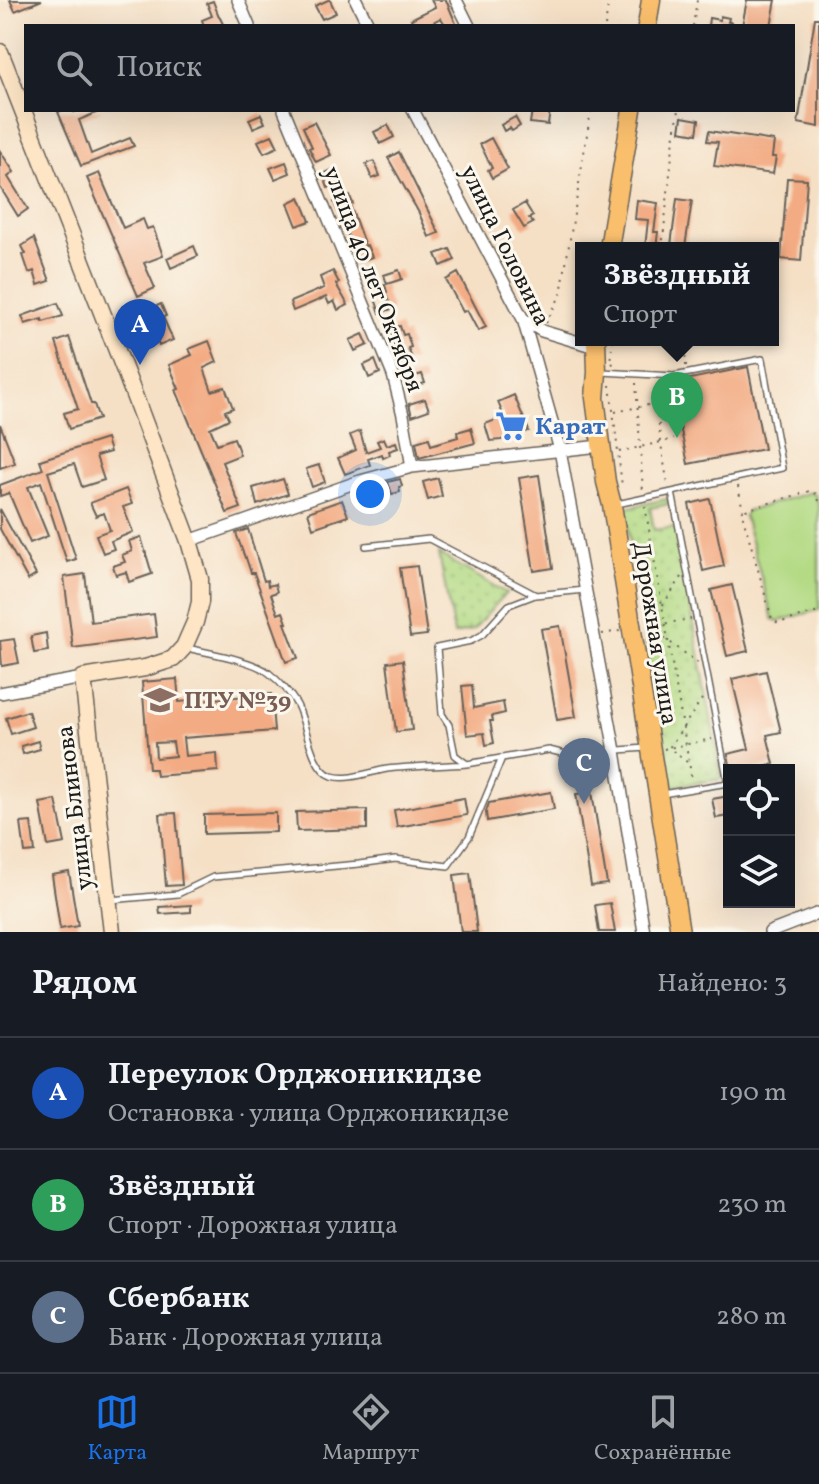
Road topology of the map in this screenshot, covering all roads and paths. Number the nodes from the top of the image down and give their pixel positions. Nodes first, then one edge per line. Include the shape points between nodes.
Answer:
1 (238, 0) edge
2 (356, 0) edge
3 (456, 0) edge
4 (609, 0) edge
5 (651, 0) edge
6 (697, 0) edge
7 (248, 24) edge
8 (368, 24) edge
9 (468, 24) edge
10 (605, 24) edge
11 (647, 24) edge
12 (693, 24) edge
13 (0, 52) edge
14 (285, 112) edge
15 (414, 112) edge
16 (591, 112) edge
17 (632, 112) edge
18 (679, 112) edge
19 (610, 242) edge
20 (663, 242) edge
21 (523, 319) junction
22 (542, 331) junction
23 (575, 338) edge
24 (598, 346) edge
25 (612, 346) edge
26 (685, 346) edge
27 (686, 368) dead end
28 (609, 369) junction
29 (636, 374) junction
30 (662, 375) junction
31 (668, 401) dead end
32 (657, 403) junction
33 (637, 408) junction
34 (613, 412) junction
35 (674, 439) dead end
36 (661, 442) junction
37 (639, 447) junction
38 (609, 449) junction
39 (560, 450) junction
40 (412, 467) junction
41 (736, 478) junction
42 (670, 490) junction
43 (644, 498) junction
44 (819, 501) edge
45 (618, 504) junction
46 (744, 512) junction
47 (189, 541) junction
48 (366, 546) dead end
49 (685, 573) dead end
50 (585, 590) junction
51 (535, 595) junction
52 (662, 606) junction
53 (819, 612) edge
54 (668, 641) junction
55 (184, 647) junction
56 (706, 669) junction
57 (83, 678) junction
58 (709, 689) junction
59 (0, 693) edge
60 (683, 727) junction
61 (719, 738) junction
62 (686, 744) junction
63 (656, 748) junction
64 (669, 748) junction
65 (615, 751) junction
66 (502, 758) junction
67 (467, 764) junction
68 (689, 764) junction
69 (694, 789) junction
70 (657, 795) junction
71 (109, 900) junction
72 (819, 913) edge
73 (112, 932) edge
74 (644, 932) edge
75 (680, 932) edge
76 (770, 932) edge

1 - 7 street
2 - 8 street
3 - 9 street
4 - 10 path
5 - 11 main road
6 - 12 path
13 - 47 main road
14 - 40 street, улица 40 лет Октября via 393,375
15 - 21 street, улица Головина
16 - 22 path via 561,294
17 - 19 main road
18 - 20 path
21 - 22 street
21 - 39 street, улица Головина
22 - 23 street
24 - 28 main road, Дорожная улица
25 - 28 path
26 - 27 path
28 - 29 lane
28 - 34 path
28 - 38 main road, Дорожная улица via 595,398
29 - 30 lane
29 - 33 path
30 - 32 path
30 - 41 lane via 762,359 782,468
31 - 32 path
32 - 33 path
32 - 36 path
33 - 34 path
33 - 37 path
34 - 38 path
35 - 36 path
36 - 37 path
36 - 42 path
37 - 38 path
37 - 43 path
38 - 39 street
38 - 45 path
38 - 45 main road, Дорожная улица via 606,482
39 - 40 street
39 - 50 street, улица Головина
40 - 47 street
41 - 42 lane
41 - 46 path
42 - 43 lane
42 - 56 lane
43 - 45 lane
43 - 52 path
44 - 46 path via 810,491
45 - 63 main road, Дорожная улица
46 - 53 path via 772,619 778,623
47 - 55 main road via 200,579 200,602
48 - 51 lane via 429,539
49 - 52 path
50 - 51 lane
50 - 65 street, улица Головина
51 - 67 lane via 509,605 471,641 437,648 442,714 455,755
52 - 54 path
52 - 54 path via 648,626
54 - 56 path
54 - 60 path
55 - 57 main road via 160,665
55 - 67 lane via 270,673 291,695 316,762 332,776
56 - 58 lane
57 - 59 street
57 - 71 main road, улица Блинова
58 - 60 path
58 - 61 lane
60 - 62 path
60 - 64 path
61 - 62 path
61 - 69 lane via 728,783
62 - 64 path
62 - 68 path
63 - 64 path
63 - 65 lane
63 - 70 main road, Дорожная улица
64 - 68 path
65 - 66 lane via 549,750
65 - 74 street, улица Головина
66 - 67 lane
66 - 71 lane via 469,837 448,866 395,859 213,877 178,894
68 - 69 path
69 - 70 lane
70 - 75 main road, Дорожная улица
71 - 73 main road, улица Блинова
72 - 76 street

